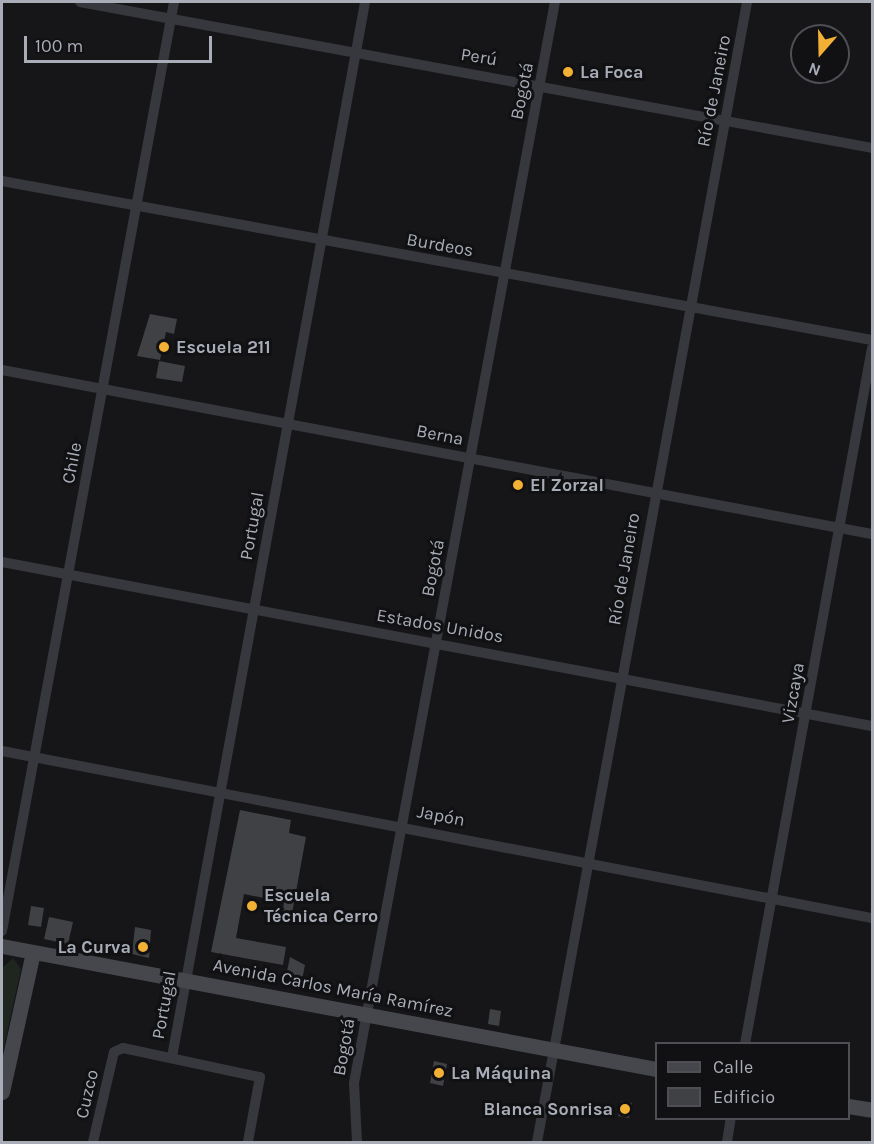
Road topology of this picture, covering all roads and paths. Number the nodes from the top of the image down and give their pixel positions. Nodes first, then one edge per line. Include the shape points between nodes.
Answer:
1 (80, 2) edge
2 (174, 2) edge
3 (365, 2) edge
4 (555, 2) edge
5 (747, 2) edge
6 (171, 19) junction
7 (356, 51) junction
8 (539, 85) junction
9 (725, 119) junction
10 (873, 148) edge
11 (2, 181) edge
12 (137, 206) junction
13 (322, 240) junction
14 (506, 273) junction
15 (691, 307) junction
16 (873, 340) edge
17 (873, 348) edge
18 (2, 370) edge
19 (103, 388) junction
20 (288, 423) junction
21 (473, 458) junction
22 (656, 490) junction
23 (840, 527) junction
24 (873, 534) edge
25 (2, 562) edge
26 (69, 575) junction
27 (253, 609) junction
28 (435, 642) junction
29 (621, 676) junction
30 (806, 711) junction
31 (873, 726) edge
32 (2, 751) edge
33 (34, 757) junction
34 (220, 792) junction
35 (402, 825) junction
36 (588, 861) junction
37 (772, 897) junction
38 (873, 918) edge
39 (2, 931) edge
40 (2, 946) edge
41 (33, 952) junction
42 (186, 980) junction
43 (367, 1015) junction
44 (745, 1042) edge
45 (554, 1050) junction
46 (172, 1057) junction
47 (655, 1070) edge
48 (2, 1092) edge
49 (850, 1106) edge
50 (873, 1110) edge
51 (731, 1120) edge
52 (93, 1143) edge
53 (248, 1143) edge
54 (357, 1143) edge
55 (537, 1143) edge
56 (727, 1143) edge

1 - 6 street, Perú
2 - 6 street, Chile
3 - 7 street, Portugal
4 - 8 street, Bogotá
5 - 9 street, Río de Janeiro
6 - 7 street, Perú
6 - 12 street, Chile
7 - 8 street, Perú
7 - 13 street, Portugal
8 - 9 street, Perú
8 - 14 street, Bogotá
9 - 10 street, Perú
9 - 15 street, Río de Janeiro
11 - 12 street, Burdeos
12 - 13 street, Burdeos
12 - 19 street, Chile
13 - 14 street, Burdeos
13 - 20 street, Portugal
14 - 15 street, Burdeos
14 - 21 street, Bogotá
15 - 16 street, Burdeos
15 - 22 street, Río de Janeiro
17 - 23 street, Vizcaya
18 - 19 street, Berna
19 - 20 street, Berna
19 - 26 street, Chile
20 - 21 street, Berna
20 - 27 street, Portugal
21 - 22 street, Berna
21 - 28 street, Bogotá
22 - 23 street, Berna
22 - 29 street, Río de Janeiro
23 - 24 street, Berna
23 - 30 street, Vizcaya
25 - 26 street, Estados Unidos
26 - 27 street, Estados Unidos
26 - 33 street, Chile
27 - 28 street, Estados Unidos
27 - 34 street, Portugal
28 - 29 street, Estados Unidos
28 - 35 street, Bogotá
29 - 30 street, Estados Unidos
29 - 36 street, Río de Janeiro
30 - 31 street, Estados Unidos
30 - 37 street, Vizcaya
32 - 33 street, Japón
33 - 34 street, Japón
33 - 39 street, Chile
34 - 35 street, Japón
34 - 42 street, Portugal
35 - 36 street, Japón
35 - 43 street, Bogotá
36 - 37 street, Japón
36 - 45 street, Río de Janeiro
37 - 38 street, Japón
37 - 44 street, Vizcaya
40 - 41 main road, Avenida Carlos María Ramírez
41 - 42 main road, Avenida Carlos María Ramírez
41 - 48 main road
42 - 43 main road, Avenida Carlos María Ramírez
42 - 46 street, Portugal
43 - 45 main road, Avenida Carlos María Ramírez
43 - 54 street, Bogotá via 354,1083
45 - 47 main road, Avenida Carlos María Ramírez
45 - 55 street, Río de Janeiro
46 - 52 street, Cuzco via 123,1048 114,1052
46 - 53 street via 255,1074 261,1081
49 - 50 main road
51 - 56 street

